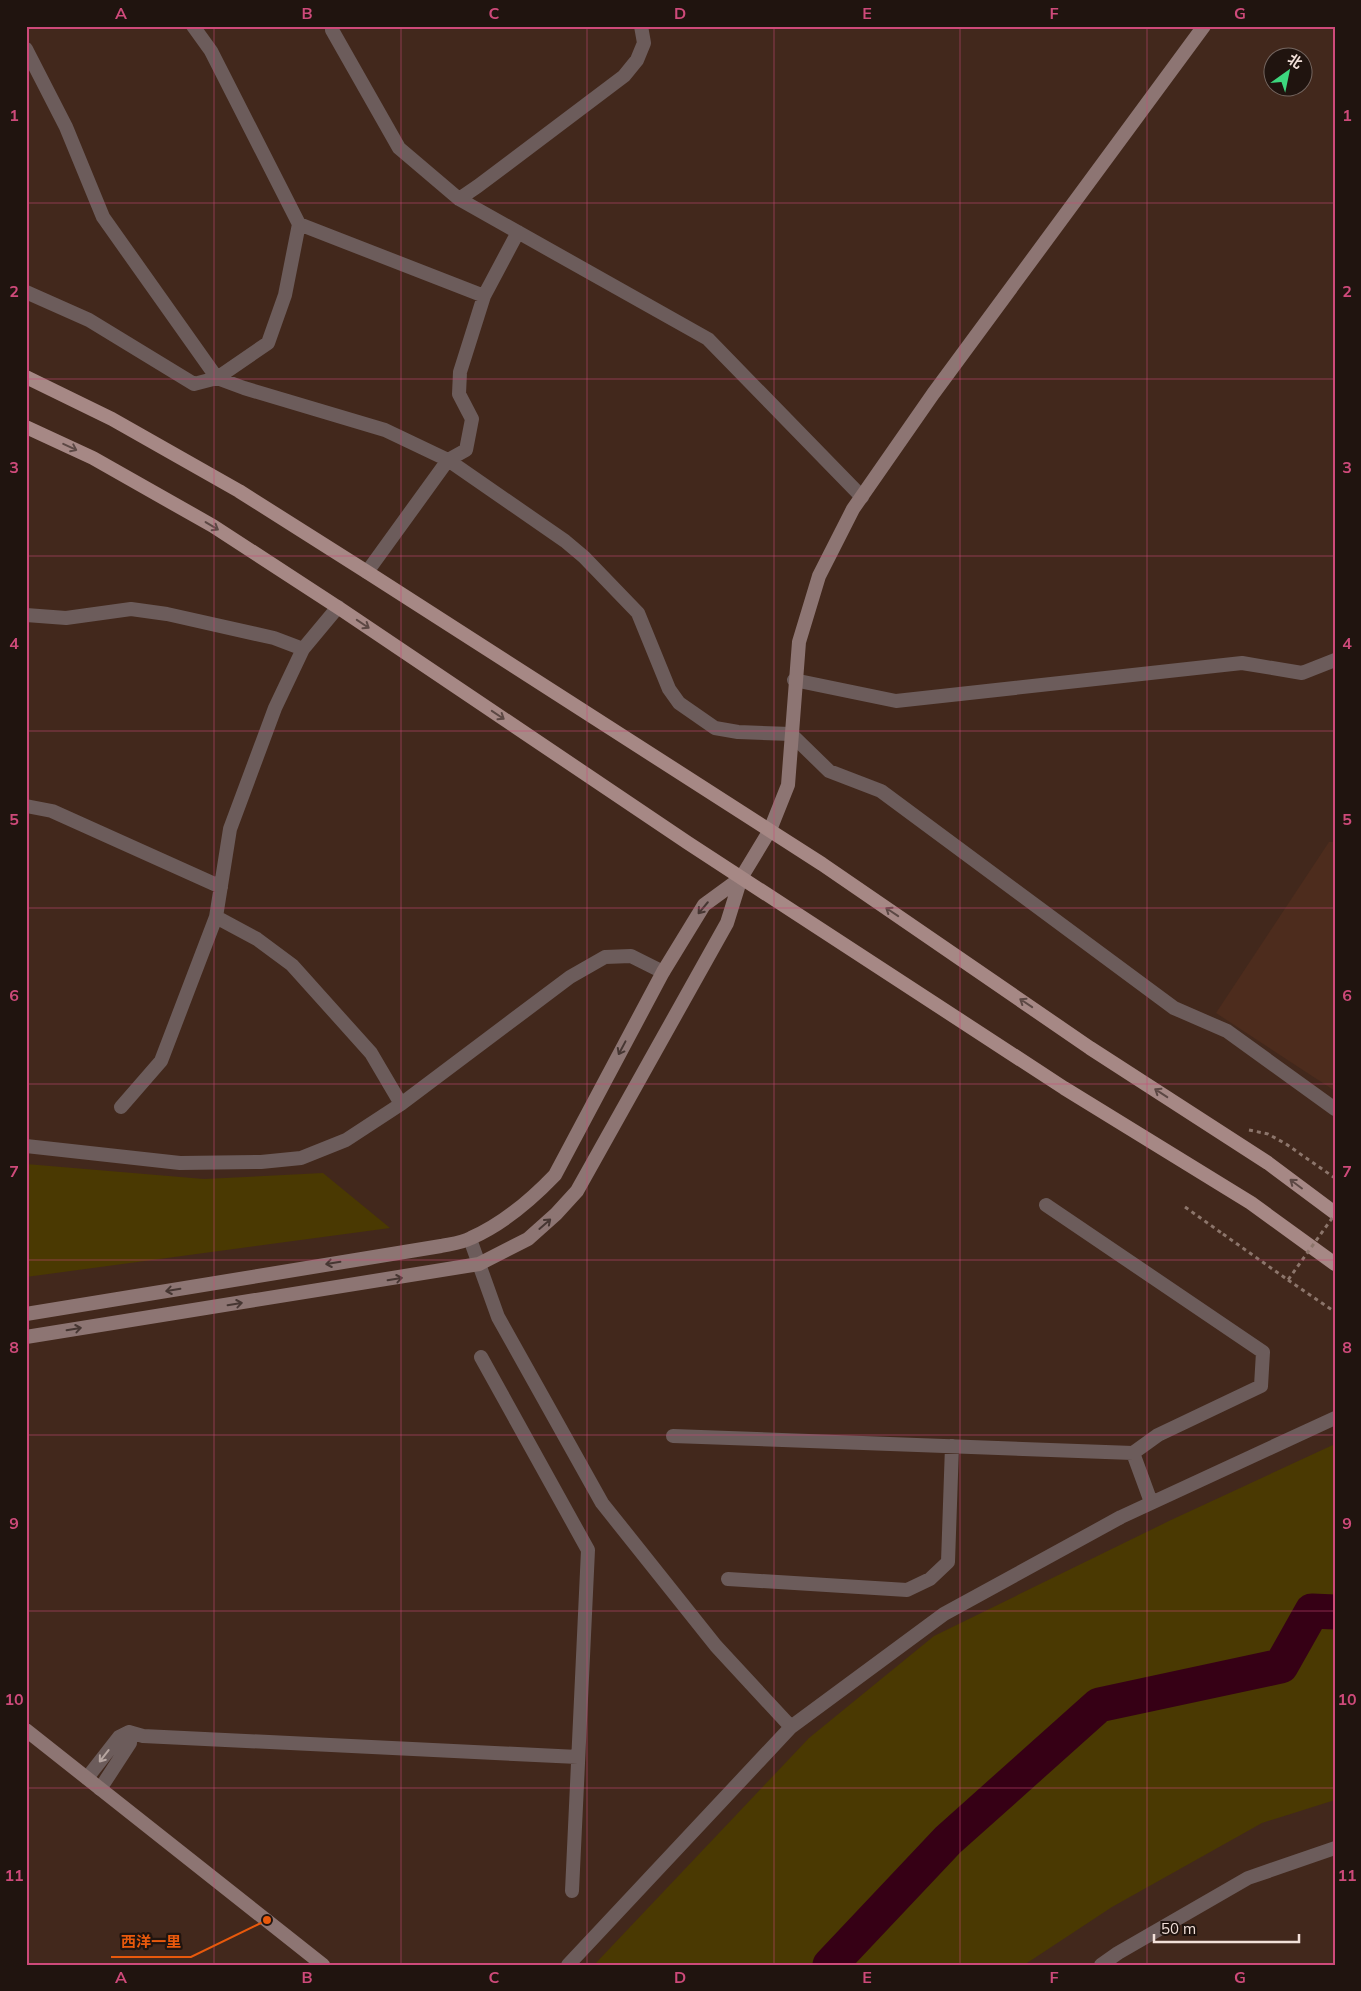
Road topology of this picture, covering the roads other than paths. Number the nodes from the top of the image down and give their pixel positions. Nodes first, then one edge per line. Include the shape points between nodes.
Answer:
1 (193, 26) edge
2 (640, 26) edge
3 (1204, 26) edge
4 (332, 30) dead end
5 (26, 49) edge
6 (459, 198) junction
7 (299, 224) junction
8 (518, 232) junction
9 (26, 292) edge
10 (484, 296) junction
11 (26, 377) edge
12 (217, 378) junction
13 (26, 427) edge
14 (448, 460) junction
15 (862, 497) junction
16 (367, 572) junction
17 (338, 607) junction
18 (26, 615) edge
19 (303, 649) junction
20 (1335, 660) edge
21 (794, 680) junction
22 (791, 734) junction
23 (26, 806) edge
24 (770, 830) junction
25 (741, 878) junction
26 (221, 887) junction
27 (216, 917) junction
28 (662, 972) junction
29 (401, 1104) junction
30 (120, 1106) dead end
31 (1335, 1109) edge
32 (26, 1146) edge
33 (1046, 1205) dead end
34 (1335, 1214) edge
35 (470, 1239) junction
36 (479, 1264) junction
37 (1335, 1264) edge
38 (26, 1314) edge
39 (26, 1337) edge
40 (481, 1357) dead end
41 (1335, 1418) edge
42 (673, 1436) dead end
43 (952, 1446) junction
44 (1133, 1453) junction
45 (1151, 1502) junction
46 (728, 1579) dead end
47 (791, 1727) junction
48 (26, 1730) edge
49 (129, 1732) junction
50 (578, 1757) junction
51 (87, 1778) junction
52 (100, 1789) junction
53 (1335, 1848) edge
54 (572, 1891) dead end
55 (323, 1965) edge
56 (568, 1965) edge
57 (1101, 1965) edge

1 - 7 street via 211,51
2 - 6 street via 644,43 637,60 624,76
3 - 15 main road
4 - 6 street via 399,148
5 - 12 street via 66,127 103,217
6 - 8 street
7 - 10 street
7 - 12 street via 285,296 268,343
8 - 10 street
8 - 15 street via 708,339
9 - 12 street via 89,320 194,384
10 - 14 street via 460,372 459,394 472,420 466,450
11 - 16 main road via 112,419 239,491
12 - 14 street via 385,430
13 -> 17 main road via 93,458 213,526
14 - 16 street
14 - 22 street via 565,541 638,613 669,689 680,703 715,728
15 - 21 main road via 819,576 799,642
16 - 24 main road
17 - 19 street
17 -> 25 main road
18 - 19 street via 66,618 130,609 274,638
19 - 26 street via 275,708 230,829
20 - 21 street via 1302,673 1242,663 896,701
21 - 22 main road
22 - 24 main road via 788,785
22 - 31 street via 829,771 881,791 1174,1008 1226,1031
23 - 26 street via 52,812
24 - 25 main road
34 -> 24 main road via 1268,1162 1090,1048
25 -> 28 main road via 704,904
36 -> 25 main road via 528,1240 577,1190 727,923
25 - 37 main road via 1064,1088 1251,1203
26 - 27 street
27 - 29 street via 257,939 292,965 371,1053
27 - 30 street via 161,1061
28 - 29 street via 632,956 605,957 570,977
28 -> 35 main road via 555,1175 509,1217
29 - 32 street via 346,1140 301,1158 180,1163
33 - 44 street via 1263,1352 1261,1386 1158,1435
35 - 36 street
35 -> 38 main road
39 -> 36 main road
36 - 47 street via 498,1317 602,1503 716,1646
40 - 50 street via 588,1550
41 - 45 street
42 - 43 street
43 - 44 street
43 - 46 street via 948,1562 930,1579 907,1590
44 - 45 street
45 - 47 street via 944,1614
47 - 56 street
48 - 51 main road
49 - 50 street via 143,1736
49 -> 51 street via 118,1737
49 - 52 street via 130,1743
50 - 54 street
51 - 52 main road
52 - 55 main road
53 - 57 street via 1248,1878

